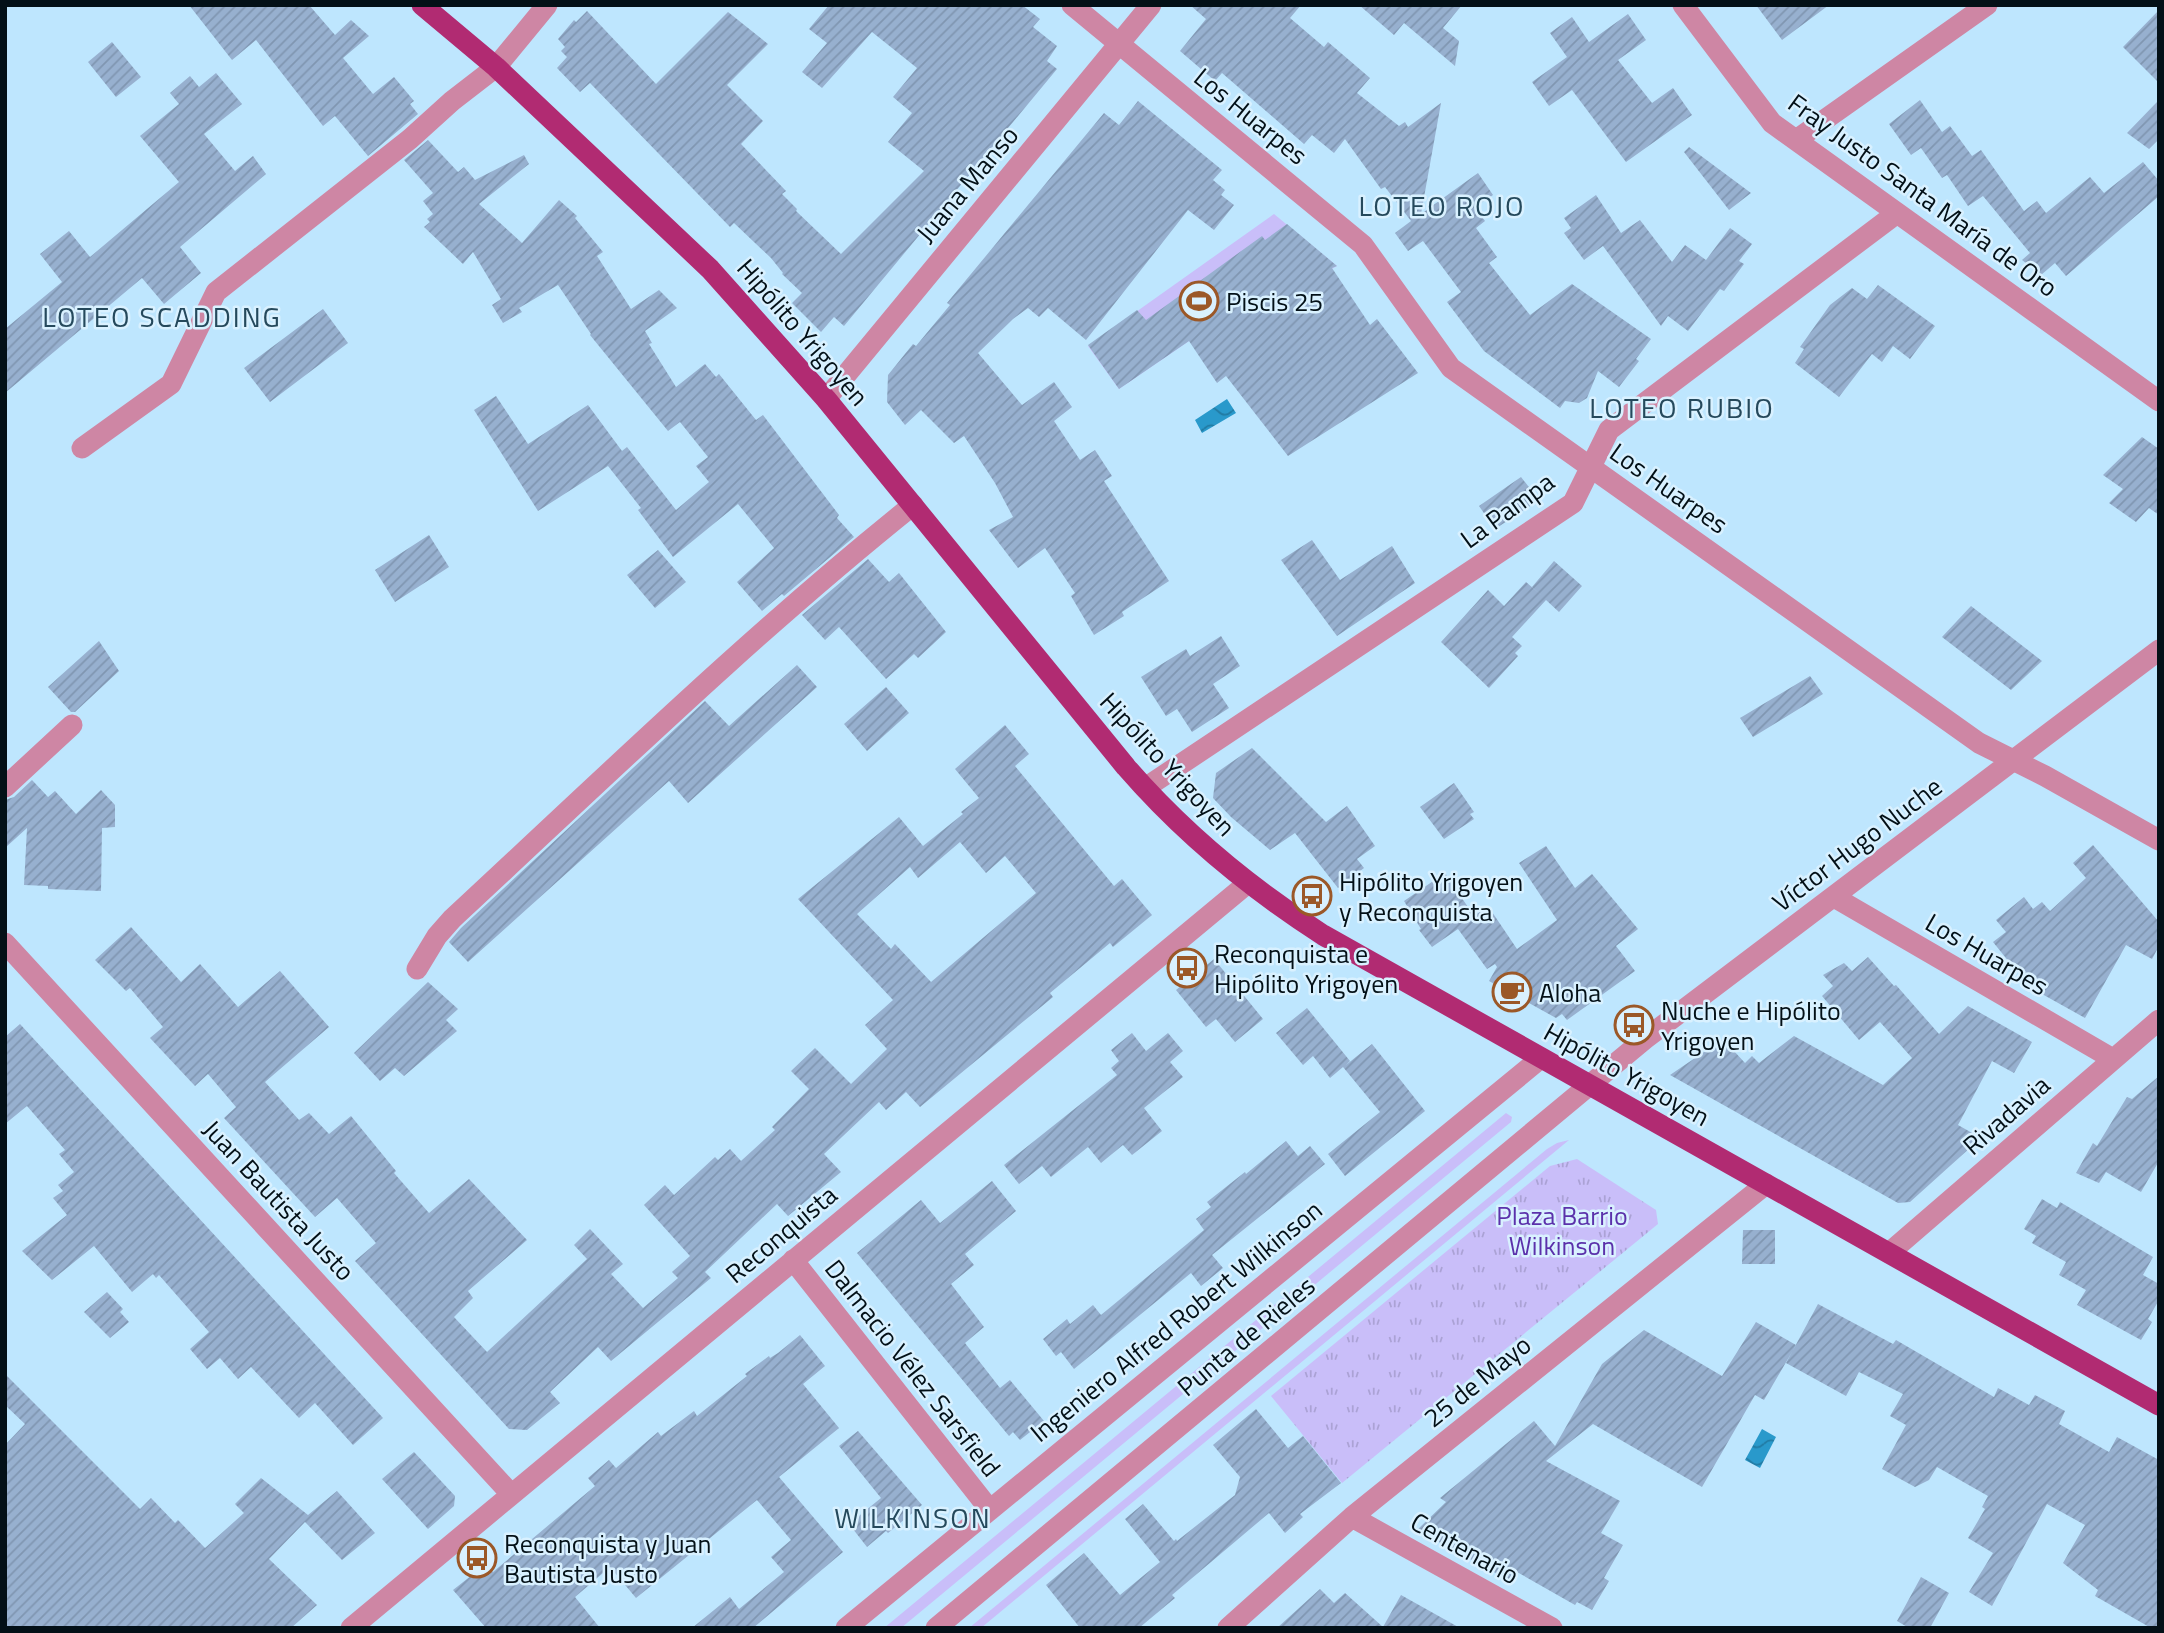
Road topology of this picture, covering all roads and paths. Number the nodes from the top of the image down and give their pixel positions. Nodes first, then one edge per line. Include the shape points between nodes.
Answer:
1 (422, 5) edge
2 (547, 5) edge
3 (1072, 5) edge
4 (1151, 5) edge
5 (1683, 5) edge
6 (1987, 5) edge
7 (1119, 44) junction
8 (496, 67) junction
9 (1796, 140) junction
10 (1897, 213) junction
11 (826, 399) junction
12 (2159, 401) edge
13 (82, 448) dead end
14 (1591, 467) junction
15 (912, 505) junction
16 (2159, 650) edge
17 (72, 725) dead end
18 (2013, 760) junction
19 (5, 787) edge
20 (1145, 789) junction
21 (2159, 840) edge
22 (1248, 883) junction
23 (1833, 897) junction
24 (5, 943) edge
25 (417, 969) dead end
26 (2159, 1020) edge
27 (1541, 1058) junction
28 (2113, 1059) junction
29 (1590, 1085) junction
30 (1766, 1184) junction
31 (1889, 1253) junction
32 (793, 1260) junction
33 (2159, 1405) edge
34 (511, 1494) junction
35 (990, 1510) junction
36 (1352, 1517) junction
37 (351, 1628) edge
38 (846, 1628) edge
39 (936, 1628) edge
40 (1228, 1628) edge
41 (1552, 1628) edge

1 - 8 main road, Hipólito Yrigoyen
2 - 8 street
3 - 7 street, Los Huarpes
4 - 7 street, Juana Manso
5 - 9 street, Fray Justo Santa María de Oro via 1772,123
6 - 9 street
7 - 11 street, Juana Manso
7 - 14 street, Los Huarpes via 1363,245 1451,368
8 - 11 main road, Hipólito Yrigoyen via 710,269
8 - 13 street via 216,292 171,384
9 - 10 street, Fray Justo Santa María de Oro
10 - 12 street, Fray Justo Santa María de Oro
10 - 14 street, La Pampa via 1609,430
11 - 15 main road, Hipólito Yrigoyen
14 - 18 street, Los Huarpes via 1979,743
14 - 20 street, La Pampa via 1573,503
15 - 20 main road, Hipólito Yrigoyen
15 - 25 street via 734,659 452,919
16 - 18 street, Víctor Hugo Nuche
17 - 19 street
18 - 21 street, Los Huarpes
18 - 23 street, Víctor Hugo Nuche
20 - 22 main road, Hipólito Yrigoyen
22 - 27 main road, Hipólito Yrigoyen via 1323,936
22 - 32 street, Reconquista
23 - 28 street, Los Huarpes
23 - 29 street, Víctor Hugo Nuche
24 - 34 street, Juan Bautista Justo
26 - 28 street, Rivadavia
27 - 29 main road, Hipólito Yrigoyen
27 - 35 street, Ingeniero Alfred Robert Wilkinson
28 - 31 street, Rivadavia
29 - 30 main road, Hipólito Yrigoyen
29 - 39 street, Punta de Rieles
30 - 31 main road, Hipólito Yrigoyen
30 - 36 street, 25 de Mayo
31 - 33 main road, Hipólito Yrigoyen
32 - 34 street, Reconquista
32 - 35 street, Dalmacio Vélez Sarsfield
34 - 37 street, Reconquista
35 - 38 street, Ingeniero Alfred Robert Wilkinson
36 - 40 street, 25 de Mayo
36 - 41 street, Centenario

